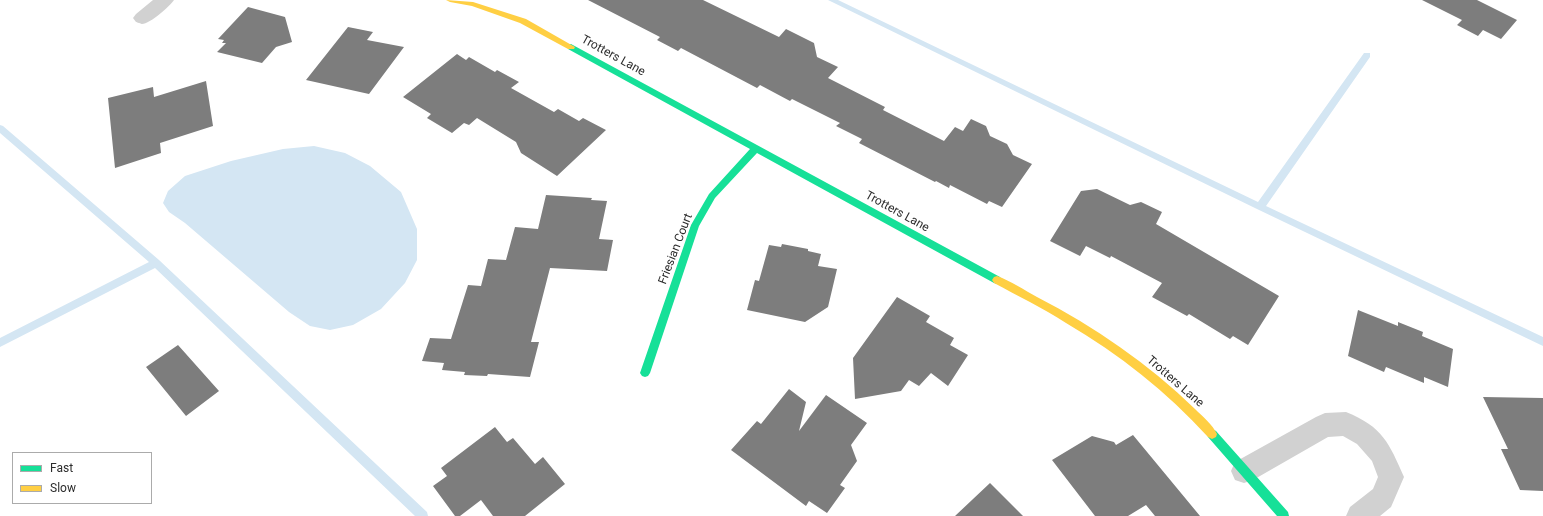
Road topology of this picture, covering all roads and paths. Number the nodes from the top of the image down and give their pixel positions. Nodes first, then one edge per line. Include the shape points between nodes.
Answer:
1 (165, 0) edge
2 (450, 0) edge
3 (142, 18) dead end
4 (756, 148) junction
5 (645, 373) dead end
6 (1244, 471) junction
7 (1284, 516) edge
8 (1359, 516) edge

1 - 3 street
2 - 4 street, Trotters Lane via 473,4 523,21
4 - 5 street, Friesian Court via 712,196 695,225
4 - 6 street, Trotters Lane via 1080,326 1142,369 1191,410
6 - 7 street, Trotters Lane
6 - 8 street via 1325,425 1346,424 1366,436 1381,453 1391,477 1382,498

